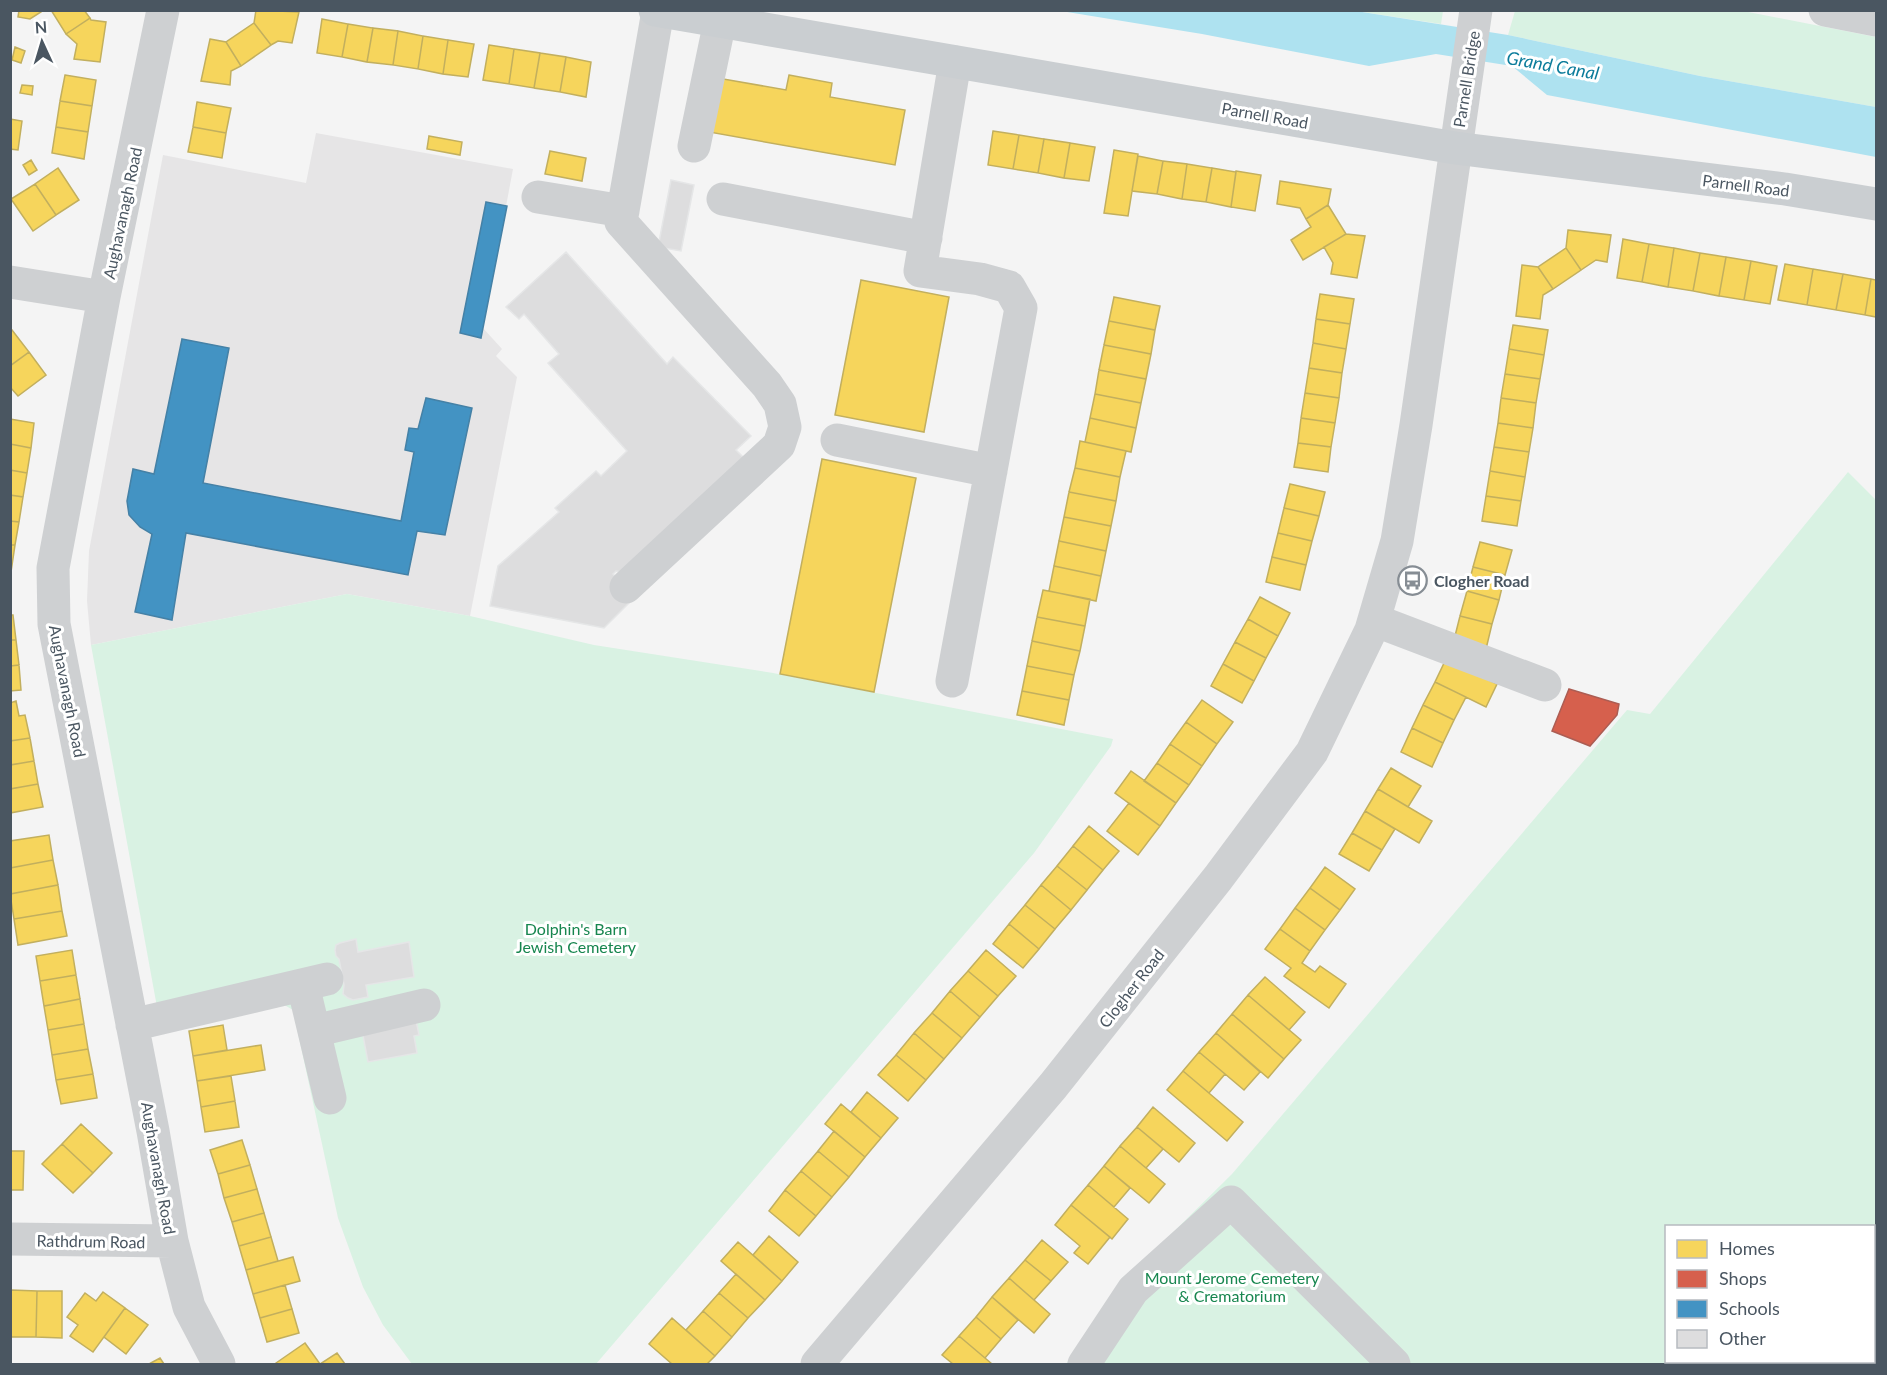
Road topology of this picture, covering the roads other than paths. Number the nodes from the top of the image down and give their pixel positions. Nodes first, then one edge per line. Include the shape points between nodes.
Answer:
1 (163, 10) edge
2 (1476, 10) edge
3 (1825, 10) edge
4 (657, 11) edge
5 (1876, 20) edge
6 (720, 21) junction
7 (955, 62) junction
8 (1457, 134) junction
9 (694, 146) dead end
10 (538, 197) dead end
11 (723, 199) dead end
12 (1876, 204) edge
13 (623, 211) junction
14 (926, 238) junction
15 (10, 282) edge
16 (104, 297) junction
17 (837, 440) dead end
18 (991, 471) junction
19 (626, 587) dead end
20 (1374, 620) junction
21 (952, 681) dead end
22 (1545, 685) dead end
23 (424, 1005) dead end
24 (132, 1025) junction
25 (314, 1031) junction
26 (330, 1098) dead end
27 (10, 1239) edge
28 (172, 1241) junction
29 (219, 1365) edge
30 (816, 1365) edge
31 (1084, 1365) edge
32 (1394, 1365) edge

1 - 16 street, Aughavanagh Road
2 - 8 street, Parnell Bridge
3 - 5 street
4 - 6 main road, Parnell Road
4 - 13 street
6 - 7 main road, Parnell Road
6 - 9 street
7 - 8 main road, Parnell Road
7 - 14 street
8 - 12 main road, Parnell Road
8 - 20 street, Clogher Road via 1414,437 1396,541
10 - 13 street
11 - 14 street
13 - 19 street via 621,222 767,385 780,404 785,427 779,445
14 - 18 street via 920,272 980,279 1009,287 1021,308
15 - 16 street
16 - 24 street, Aughavanagh Road via 53,568 54,624
17 - 18 street
18 - 21 street
20 - 22 street
20 - 30 street, Clogher Road via 1312,752 1225,869 1053,1086
23 - 25 street
24 - 25 street via 315,982
24 - 28 street, Aughavanagh Road
25 - 26 street
27 - 28 street, Rathdrum Road
28 - 29 street, Aughavanagh Road via 189,1307
31 - 32 street via 1133,1290 1231,1202

